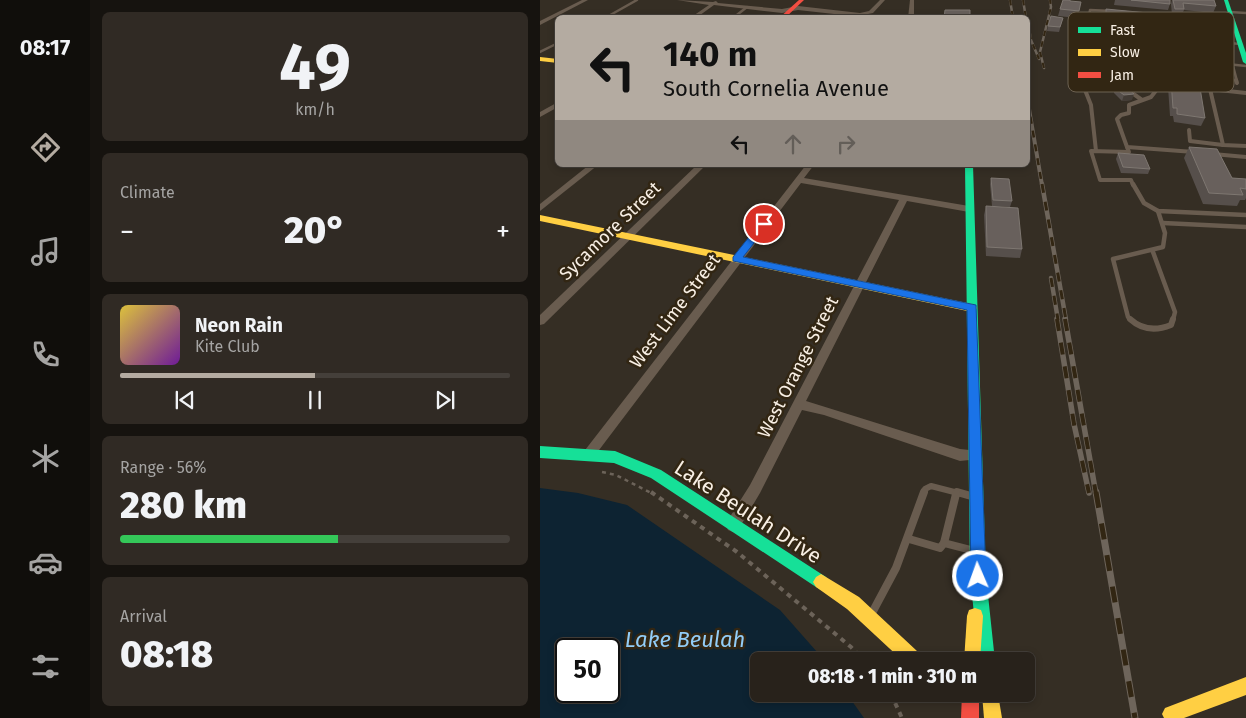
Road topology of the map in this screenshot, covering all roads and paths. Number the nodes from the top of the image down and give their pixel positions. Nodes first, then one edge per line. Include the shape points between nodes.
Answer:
1 (586, 0) edge
2 (637, 0) edge
3 (679, 0) edge
4 (719, 0) edge
5 (802, 0) edge
6 (883, 0) edge
7 (912, 0) edge
8 (1226, 0) edge
9 (713, 4) junction
10 (747, 7) junction
11 (790, 10) junction
12 (1090, 12) edge
13 (1113, 12) edge
14 (1230, 12) edge
15 (555, 15) edge
16 (555, 15) edge
17 (610, 15) edge
18 (696, 15) edge
19 (737, 15) edge
20 (784, 15) edge
21 (860, 15) joint
22 (911, 15) edge
23 (549, 18) junction
24 (555, 19) edge
25 (540, 23) edge
26 (1234, 24) edge
27 (555, 44) edge
28 (1234, 44) edge
29 (1240, 44) junction
30 (540, 52) edge
31 (540, 59) edge
32 (555, 61) edge
33 (1246, 64) edge
34 (1234, 69) edge
35 (1237, 83) dead end
36 (1087, 92) edge
37 (1128, 92) edge
38 (1155, 92) edge
39 (1211, 92) edge
40 (1142, 100) junction
41 (555, 106) edge
42 (540, 115) edge
43 (1189, 130) dead end
44 (1222, 145) junction
45 (1246, 146) edge
46 (1127, 147) junction
47 (1096, 151) junction
48 (1200, 153) edge
49 (1209, 154) edge
50 (1246, 157) edge
51 (591, 167) edge
52 (700, 167) edge
53 (809, 167) edge
54 (969, 167) edge
55 (799, 180) junction
56 (904, 198) junction
57 (540, 208) edge
58 (969, 209) junction
59 (1158, 211) junction
60 (1246, 215) edge
61 (540, 218) edge
62 (1163, 223) junction
63 (1246, 227) edge
64 (628, 236) junction
65 (1153, 252) junction
66 (737, 259) junction
67 (861, 284) junction
68 (972, 308) junction
69 (540, 321) edge
70 (798, 404) junction
71 (540, 452) edge
72 (588, 454) junction
73 (974, 456) junction
74 (599, 472) dead end
75 (956, 494) junction
76 (976, 497) junction
77 (733, 525) junction
78 (909, 539) junction
79 (944, 543) junction
80 (978, 551) junction
81 (978, 576) junction
82 (869, 617) junction
83 (856, 652) edge
84 (907, 652) edge
85 (973, 652) edge
86 (986, 652) edge
87 (1246, 686) edge
88 (895, 702) edge
89 (971, 702) edge
90 (991, 702) edge
91 (1171, 714) dead end
92 (902, 718) edge
93 (970, 718) edge
94 (993, 718) edge

1 - 16 street
2 - 17 lane
3 - 9 street
4 - 9 street
5 - 11 main road
6 - 21 street via 871,12
7 - 22 street
8 - 14 main road
9 - 10 street
9 - 18 street
10 - 11 street
10 - 19 lane
11 - 20 main road
11 - 21 street via 798,8
12 - 13 lane
15 - 23 street
23 - 24 street
23 - 25 street
26 - 29 main road
27 - 30 lane
28 - 29 lane
29 - 33 main road
31 - 32 main road
34 - 35 lane
36 - 47 lane via 1092,105
37 - 40 lane
38 - 40 lane
39 - 44 lane
40 - 46 lane via 1129,105 1129,113 1117,119
41 - 42 street
43 - 44 lane via 1190,141
44 - 45 lane
46 - 47 lane via 1129,152
46 - 48 lane
47 - 59 lane via 1091,151 1100,180 1131,180 1141,201
49 - 50 lane
51 - 57 street
52 - 64 street, Sycamore Street
53 - 55 street, West Lime Street
54 - 58 main road
55 - 56 street
55 - 66 street, West Lime Street
56 - 58 street
56 - 67 street, West Orange Street
58 - 68 main road
59 - 60 lane
59 - 62 lane
61 - 64 main road
62 - 63 lane
62 - 65 lane via 1164,247
64 - 66 main road
64 - 69 street, Sycamore Street
65 - 65 lane via 1113,259 1128,317 1146,329 1160,330 1171,325 1175,312
66 - 67 main road
66 - 72 street, West Lime Street
67 - 68 main road
67 - 70 street, West Orange Street
68 - 73 main road
70 - 73 street via 960,455
70 - 77 street, West Orange Street
71 - 72 main road, Lake Beulah Drive
72 - 77 main road, Lake Beulah Drive via 615,457 656,474
73 - 76 main road
74 - 83 path via 616,475 652,493 737,552
75 - 76 lane
75 - 78 lane via 931,486 925,489
75 - 79 lane
76 - 80 main road
77 - 82 main road, Lake Beulah Drive via 853,603
78 - 79 lane via 940,548
78 - 82 lane via 889,585
79 - 80 lane
80 - 81 main road
81 - 85 main road
81 - 86 main road
82 - 84 main road, Lake Beulah Drive
87 - 91 main road
88 - 92 path
89 - 93 main road
90 - 94 main road

